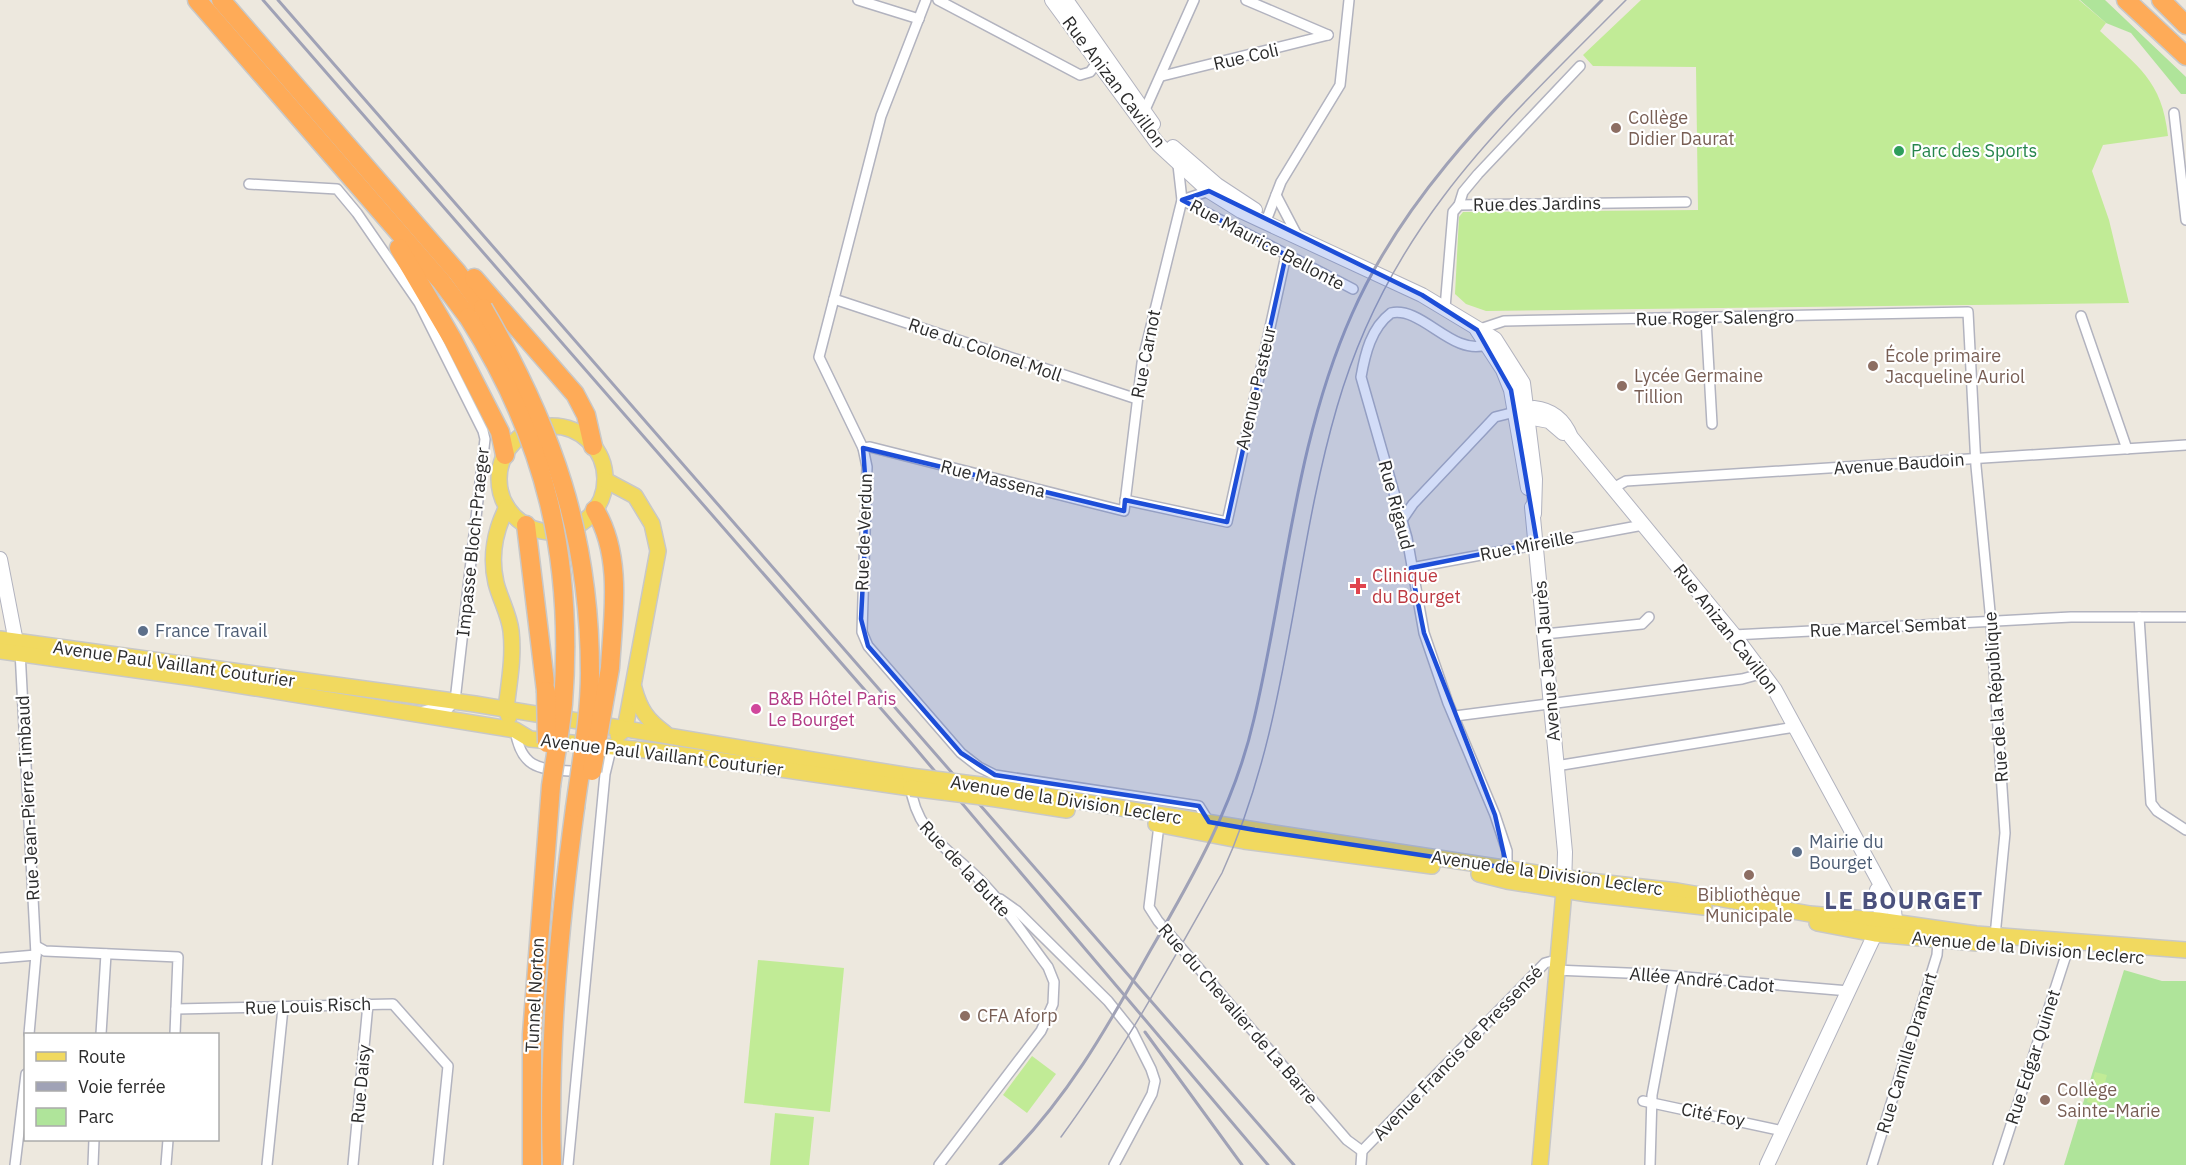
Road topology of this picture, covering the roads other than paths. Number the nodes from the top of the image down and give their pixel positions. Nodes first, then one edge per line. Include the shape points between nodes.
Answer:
1 (197, 0) edge
2 (221, 0) edge
3 (858, 0) edge
4 (926, 0) edge
5 (938, 0) edge
6 (1052, 0) edge
7 (1066, 0) edge
8 (1194, 0) edge
9 (1246, 0) edge
10 (1349, 0) edge
11 (2126, 0) edge
12 (2161, 0) edge
13 (919, 19) junction
14 (2186, 24) edge
15 (2186, 56) edge
16 (1097, 63) junction
17 (1580, 66) dead end
18 (1162, 76) junction
19 (1144, 112) junction
20 (2174, 113) dead end
21 (1178, 165) junction
22 (249, 184) dead end
23 (1209, 191) junction
24 (1275, 195) junction
25 (1182, 200) junction
26 (1686, 202) dead end
27 (1459, 205) junction
28 (2186, 219) edge
29 (1266, 221) junction
30 (389, 224) junction
31 (1298, 237) junction
32 (1286, 255) junction
33 (457, 272) junction
34 (1353, 289) dead end
35 (834, 300) junction
36 (1445, 308) junction
37 (475, 312) junction
38 (1955, 312) joint
39 (2082, 316) dead end
40 (1706, 318) junction
41 (1477, 330) junction
42 (1486, 345) junction
43 (1137, 399) junction
44 (1522, 412) junction
45 (1712, 423) dead end
46 (2186, 445) edge
47 (593, 446) junction
48 (863, 448) junction
49 (2127, 449) junction
50 (504, 455) junction
51 (1976, 459) junction
52 (605, 480) junction
53 (1613, 488) junction
54 (1125, 500) junction
55 (507, 507) junction
56 (595, 510) junction
57 (1124, 511) joint
58 (1402, 520) junction
59 (526, 525) junction
60 (1643, 525) junction
61 (1537, 543) junction
62 (0, 559) edge
63 (1411, 568) junction
64 (1649, 617) dead end
65 (2139, 617) junction
66 (2186, 617) edge
67 (1991, 622) junction
68 (1545, 634) junction
69 (1734, 635) junction
70 (0, 639) edge
71 (19, 648) junction
72 (0, 651) edge
73 (1764, 673) junction
74 (633, 684) junction
75 (455, 701) junction
76 (1551, 705) junction
77 (506, 709) junction
78 (416, 714) junction
79 (1455, 716) junction
80 (1795, 727) junction
81 (515, 730) junction
82 (667, 735) junction
83 (617, 738) junction
84 (1556, 766) junction
85 (605, 774) junction
86 (910, 782) junction
87 (551, 786) junction
88 (986, 792) junction
89 (575, 808) junction
90 (1209, 822) junction
91 (1159, 825) junction
92 (2186, 830) edge
93 (1508, 868) junction
94 (1874, 875) junction
95 (1564, 883) junction
96 (990, 892) junction
97 (1895, 922) junction
98 (1876, 927) junction
99 (1995, 936) junction
100 (1938, 941) junction
101 (2068, 949) junction
102 (2186, 950) edge
103 (36, 951) junction
104 (105, 954) junction
105 (0, 957) edge
106 (2186, 960) edge
107 (1556, 965) junction
108 (1674, 977) junction
109 (1849, 991) junction
110 (368, 1004) junction
111 (283, 1008) junction
112 (176, 1010) junction
113 (29, 1033) edge
114 (101, 1033) edge
115 (175, 1033) edge
116 (24, 1091) edge
117 (1647, 1102) junction
118 (1783, 1131) junction
119 (94, 1141) edge
120 (168, 1141) edge
121 (1362, 1151) junction
122 (1544, 1164) edge
123 (15, 1165) edge
124 (93, 1165) edge
125 (166, 1165) edge
126 (267, 1165) edge
127 (353, 1165) edge
128 (438, 1165) edge
129 (532, 1165) edge
130 (552, 1165) edge
131 (568, 1165) edge
132 (939, 1165) edge
133 (1114, 1165) edge
134 (1361, 1165) edge
135 (1650, 1165) edge
136 (1767, 1165) edge
137 (1872, 1165) edge
138 (1998, 1165) edge

1 - 30 highway
2 - 33 highway
3 - 13 street
4 - 13 street, Rue de Verdun
5 - 16 street via 1080,75 1090,72
6 - 16 main road, Rue Anizan Cavillon
7 - 19 main road, Rue Anizan Cavillon
8 - 18 street
9 - 18 street, Rue Coli via 1328,35
10 - 24 street via 1340,86
11 - 15 highway
12 - 14 highway
13 - 35 street, Rue de Verdun via 881,116
16 - 21 main road, Rue Anizan Cavillon
17 - 27 street via 1478,174 1463,192
18 - 19 street
19 - 29 main road, Rue Anizan Cavillon via 1184,157
20 - 28 street
21 - 23 main road, Rue Anizan Cavillon
21 - 25 street
22 - 75 street, Impasse Bloch-Praeger via 337,189 419,303 483,431 481,485
23 - 25 street
23 - 29 main road, Rue Anizan Cavillon
24 - 29 street
24 - 31 street
25 - 32 street, Rue Maurice Bellonte
25 - 43 street, Rue Carnot via 1142,363
26 - 27 street, Rue des Jardins
27 - 36 street, Rue des Jardins via 1453,212
29 - 31 main road, Rue Anizan Cavillon
30 - 37 highway
30 - 50 highway via 387,232 453,340 500,432
31 - 36 main road, Rue Anizan Cavillon
32 - 34 street, Rue Maurice Bellonte
32 - 54 street, Avenue Pasteur via 1227,522
33 - 37 highway
33 - 47 highway via 468,271 575,394 586,415
35 - 43 street, Rue du Colonel Moll
35 - 48 street, Rue de Verdun via 819,357
36 - 41 main road, Rue Anizan Cavillon
37 - 87 highway, Tunnel Norton, bridge via 535,450 558,537 565,612 564,670
37 - 89 highway, bridge via 533,401 575,523 588,614 590,674
38 - 40 street, Rue Roger Salengro
38 - 51 street, Rue de la République via 1968,312
39 - 49 street
40 - 41 street, Rue Roger Salengro via 1504,321
40 - 45 street
41 - 42 main road, Rue Anizan Cavillon
41 - 44 main road, Rue Anizan Cavillon via 1495,339 1513,365 1522,383
42 - 44 main road, Rue Anizan Cavillon via 1503,370
42 - 58 street, Rue Rigaud via 1469,348 1397,312 1381,322 1365,351 1361,377
43 - 54 street, Rue Carnot
44 - 53 main road, Rue Anizan Cavillon via 1534,408 1554,413
44 - 58 street via 1495,417
44 - 61 main road, Avenue Jean Jaurès
46 - 49 street, Avenue Baudoin
47 - 50 main road via 568,429 539,428 525,433
47 - 52 main road via 600,456
48 - 57 street, Rue Massena
48 - 90 street, Rue de Verdun via 867,503 862,632 868,646 961,753 995,775 1199,806
49 - 51 street, Avenue Baudoin
50 - 55 main road via 500,490
51 - 53 street, Avenue Baudoin via 1626,481
51 - 67 street, Rue de la République
52 - 56 main road
52 - 74 main road via 635,496 652,524 658,551
53 - 60 main road, Rue Anizan Cavillon
54 - 57 street, Rue Carnot
55 - 59 main road
55 - 77 main road via 499,523 493,555 496,582 511,631
56 - 59 main road via 571,529 540,531
56 - 89 highway, bridge via 603,522 611,557 614,596 610,668 591,776
58 - 63 street, Rue Rigaud
59 - 87 highway, bridge via 545,667 546,764
60 - 61 street, Rue Mireille
60 - 69 main road, Rue Anizan Cavillon
61 - 63 street, Rue Mireille
61 - 68 main road, Avenue Jean Jaurès
62 - 71 main road
63 - 79 street, Rue Rigaud via 1424,633
64 - 68 street via 1642,624
65 - 66 street, Rue Marcel Sembat
65 - 67 street, Rue Marcel Sembat
65 - 92 street via 2151,803
67 - 69 street, Rue Marcel Sembat
67 - 99 street, Rue de la République via 2005,832
68 - 76 main road, Avenue Jean Jaurès
69 - 73 main road, Rue Anizan Cavillon
70 - 71 main road, Avenue Paul Vaillant Couturier
71 - 72 main road, Avenue Paul Vaillant Couturier
71 - 75 main road, Avenue Paul Vaillant Couturier
71 - 78 main road, Avenue Paul Vaillant Couturier
71 - 103 street, Rue Jean-Pierre Timbaud
73 - 76 street
73 - 80 main road, Rue Anizan Cavillon
74 - 82 main road via 647,720
74 - 83 main road
75 - 77 main road, Avenue Paul Vaillant Couturier
75 - 78 street, Avenue Paul Vaillant Couturier via 447,710 434,708
76 - 79 street
76 - 84 main road, Avenue Jean Jaurès
77 - 81 main road
77 - 83 main road, Avenue Paul Vaillant Couturier
78 - 81 main road, Avenue Paul Vaillant Couturier
79 - 93 street, Rue Rigaud via 1495,815 1507,851
80 - 84 street
80 - 94 main road, Rue Anizan Cavillon
81 - 83 main road, Avenue Paul Vaillant Couturier via 530,739 567,742
81 - 85 street via 524,757 534,767
82 - 83 main road, Avenue Paul Vaillant Couturier
82 - 86 main road, Avenue Paul Vaillant Couturier
83 - 85 street
83 - 86 main road, Avenue Paul Vaillant Couturier via 726,760
84 - 95 main road, Avenue Jean Jaurès
85 - 131 street
86 - 88 main road, Avenue de la Division Leclerc, bridge
86 - 96 street, Rue de la Butte via 912,804 922,823
87 - 129 highway, Tunnel Norton via 532,1034
88 - 90 main road, Avenue de la Division Leclerc
88 - 91 main road, Avenue de la Division Leclerc
89 - 130 highway via 562,903 550,1098
90 - 93 main road, Avenue de la Division Leclerc
91 - 95 main road, Avenue de la Division Leclerc via 1245,841
91 - 121 street, Rue du Chevalier de La Barre via 1149,906 1158,921 1347,1140
93 - 95 main road, Avenue de la Division Leclerc
94 - 97 main road, Rue Anizan Cavillon via 1894,909
94 - 98 main road, Rue Anizan Cavillon via 1882,907
95 - 98 main road, Avenue de la Division Leclerc via 1810,914
95 - 107 main road
96 - 132 street, Rue de la Butte via 1048,967 1054,982 1053,1004 1041,1031
96 - 133 street via 1017,911 1108,1001 1132,1031 1155,1081 1152,1094
97 - 98 main road, Avenue de la Division Leclerc
97 - 99 main road, Avenue de la Division Leclerc
98 - 100 main road, Avenue de la Division Leclerc
98 - 109 main road
99 - 102 main road, Avenue de la Division Leclerc
100 - 101 main road, Avenue de la Division Leclerc
100 - 137 street, Rue Camille Dramart
101 - 106 main road, Avenue de la Division Leclerc
101 - 138 street, Rue Edgar Quinet
103 - 104 street
103 - 105 street
103 - 113 street, Rue Jean-Pierre Timbaud
104 - 112 street via 178,957
104 - 114 street
107 - 108 street, Allée André Cadot
107 - 121 street, Avenue Francis de Pressensé via 1545,963
107 - 122 main road
108 - 109 street, Allée André Cadot
108 - 117 street
109 - 118 main road
110 - 111 street, Rue Louis Risch
110 - 127 street, Rue Daisy
110 - 128 street, Rue Louis Risch via 393,1004 448,1066
111 - 112 street, Rue Louis Risch
111 - 126 street
112 - 115 street
116 - 123 street
117 - 118 street, Cité Foy
117 - 135 street
118 - 136 main road
119 - 124 street
120 - 125 street
121 - 134 street

